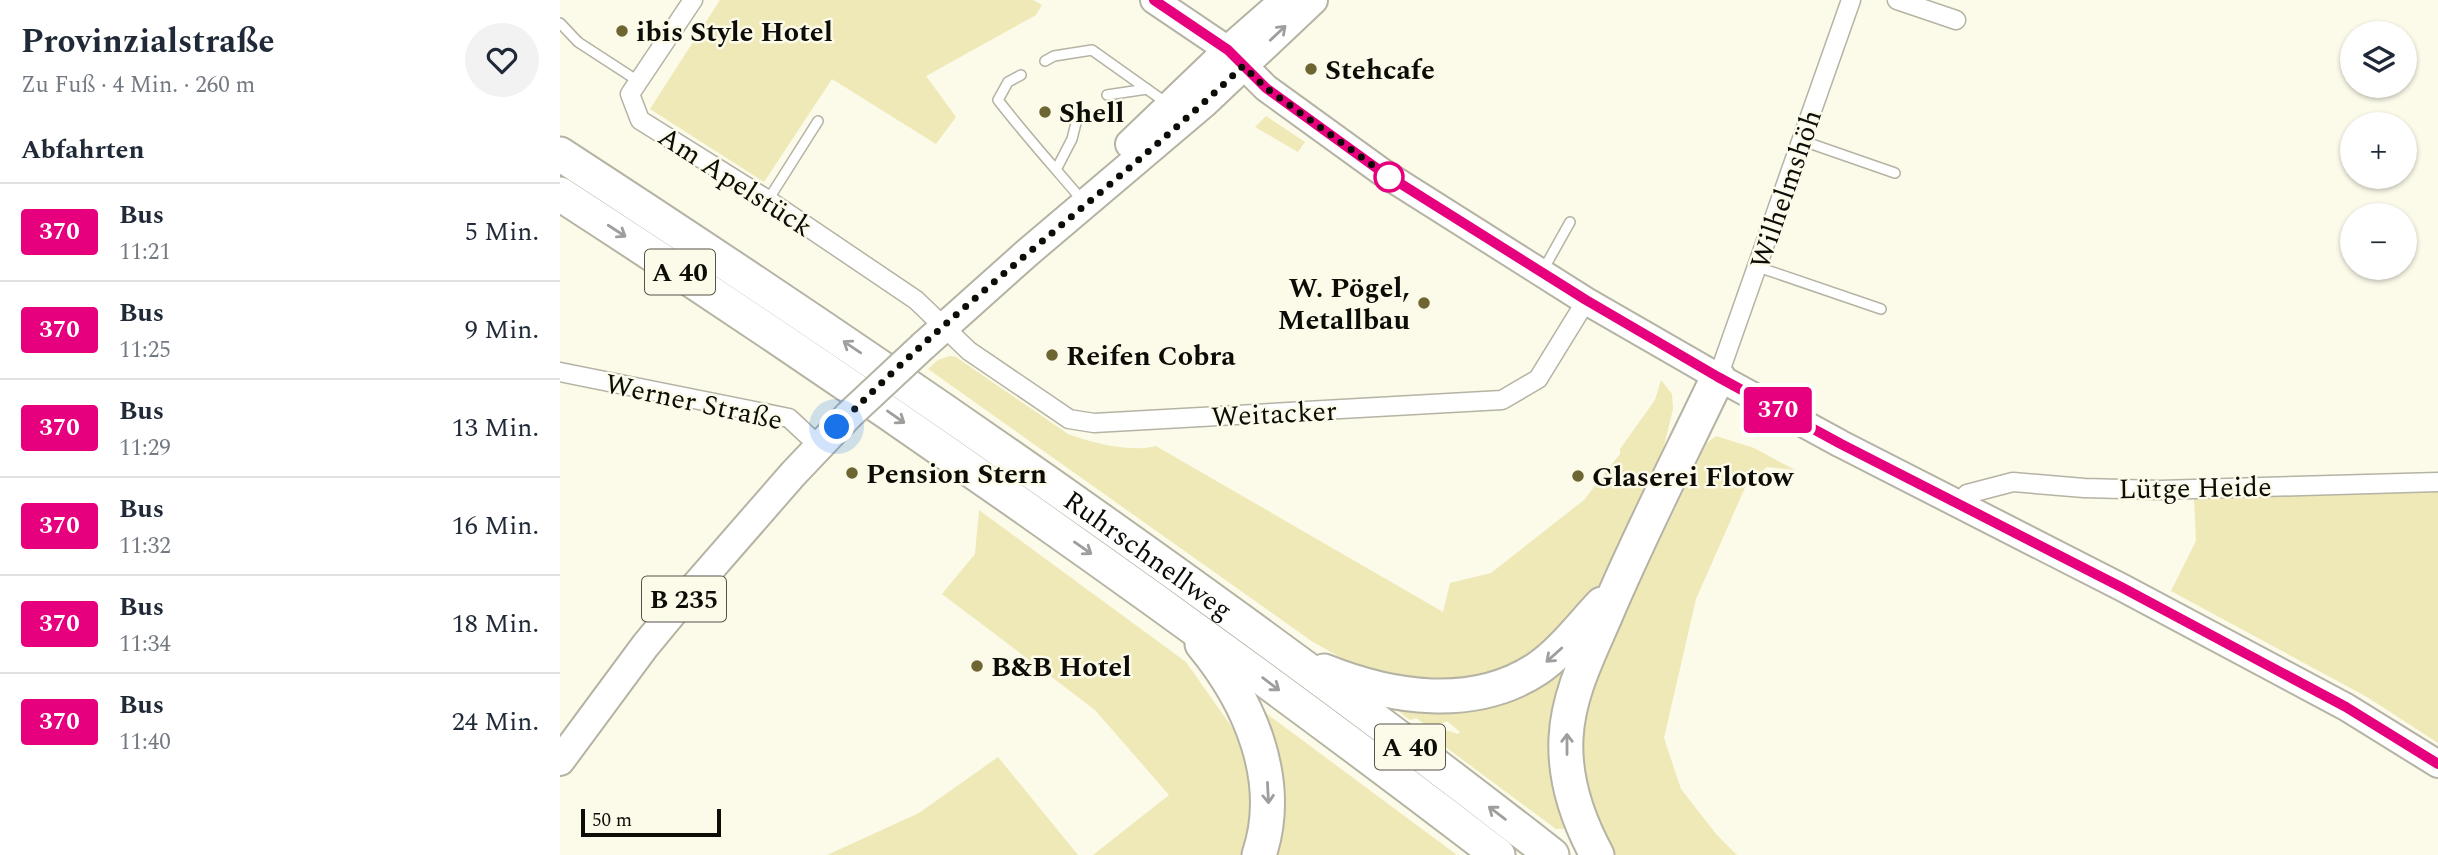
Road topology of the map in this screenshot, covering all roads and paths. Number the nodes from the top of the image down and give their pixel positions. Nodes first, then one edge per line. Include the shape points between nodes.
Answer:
1 (693, 0) edge
2 (1154, 0) edge
3 (1285, 0) edge
4 (1312, 0) edge
5 (1851, 0) edge
6 (1897, 0) edge
7 (1956, 20) dead end
8 (560, 23) edge
9 (1235, 58) junction
10 (1045, 61) dead end
11 (1021, 75) dead end
12 (638, 81) junction
13 (1107, 95) dead end
14 (1158, 97) junction
15 (818, 121) dead end
16 (1076, 123) dead end
17 (1803, 141) junction
18 (560, 154) edge
19 (1057, 168) junction
20 (1895, 173) dead end
21 (560, 194) edge
22 (768, 200) junction
23 (1082, 200) junction
24 (1570, 222) dead end
25 (1758, 267) junction
26 (1542, 274) junction
27 (1586, 300) junction
28 (1881, 309) dead end
29 (933, 337) junction
30 (560, 372) edge
31 (1718, 377) junction
32 (819, 446) junction
33 (2438, 482) edge
34 (1959, 504) junction
35 (1617, 587) junction
36 (1156, 601) junction
37 (1267, 640) junction
38 (560, 761) edge
39 (2438, 764) edge
40 (1259, 855) edge
41 (1498, 855) edge
42 (1552, 855) edge
43 (1597, 855) edge

1 - 12 street
2 - 9 main road
3 - 9 main road, B 235
9 -> 4 main road, B 235
5 - 17 street, Wilhelmshöh
6 - 7 street
8 - 12 lane via 578,42
9 - 14 main road, B 235
9 - 23 main road, B 235 via 1204,103
9 - 26 main road via 1266,88 1382,172
10 - 14 lane via 1092,50
11 - 19 lane via 1009,82 998,100 1032,145
12 - 22 street, Am Apelstück via 630,94 640,120
13 - 14 lane
14 - 23 main road, B 235
15 - 22 lane
16 - 19 lane
17 - 20 lane
17 - 25 street, Wilhelmshöh
37 -> 18 highway, Ruhrschnellweg / A 40 via 954,416
19 - 23 lane
21 -> 36 highway, Ruhrschnellweg / A 40 via 847,383
22 - 29 street, Am Apelstück via 916,300
23 - 29 main road, B 235
24 - 26 lane
25 - 28 lane
25 - 31 street, Wilhelmshöh
26 - 27 main road
27 - 29 street, Weitacker via 1538,379 1502,400 1094,424 1069,419 969,351
27 - 31 main road
29 - 32 main road, B 235, bridge
30 - 32 street, Werner Straße via 789,418
31 - 34 main road
31 - 35 highway
32 - 38 main road, B 235 via 670,615
33 - 34 street, Lütge Heide via 2160,490 2013,482 1967,494
34 - 39 main road via 2346,707
35 -> 37 highway via 1537,669 1475,694 1404,693 1345,679
43 -> 35 highway via 1570,784 1566,739 1579,678
36 -> 40 highway via 1206,649 1254,732 1269,797
36 -> 41 highway, Ruhrschnellweg / A 40
42 -> 37 highway, Ruhrschnellweg / A 40

